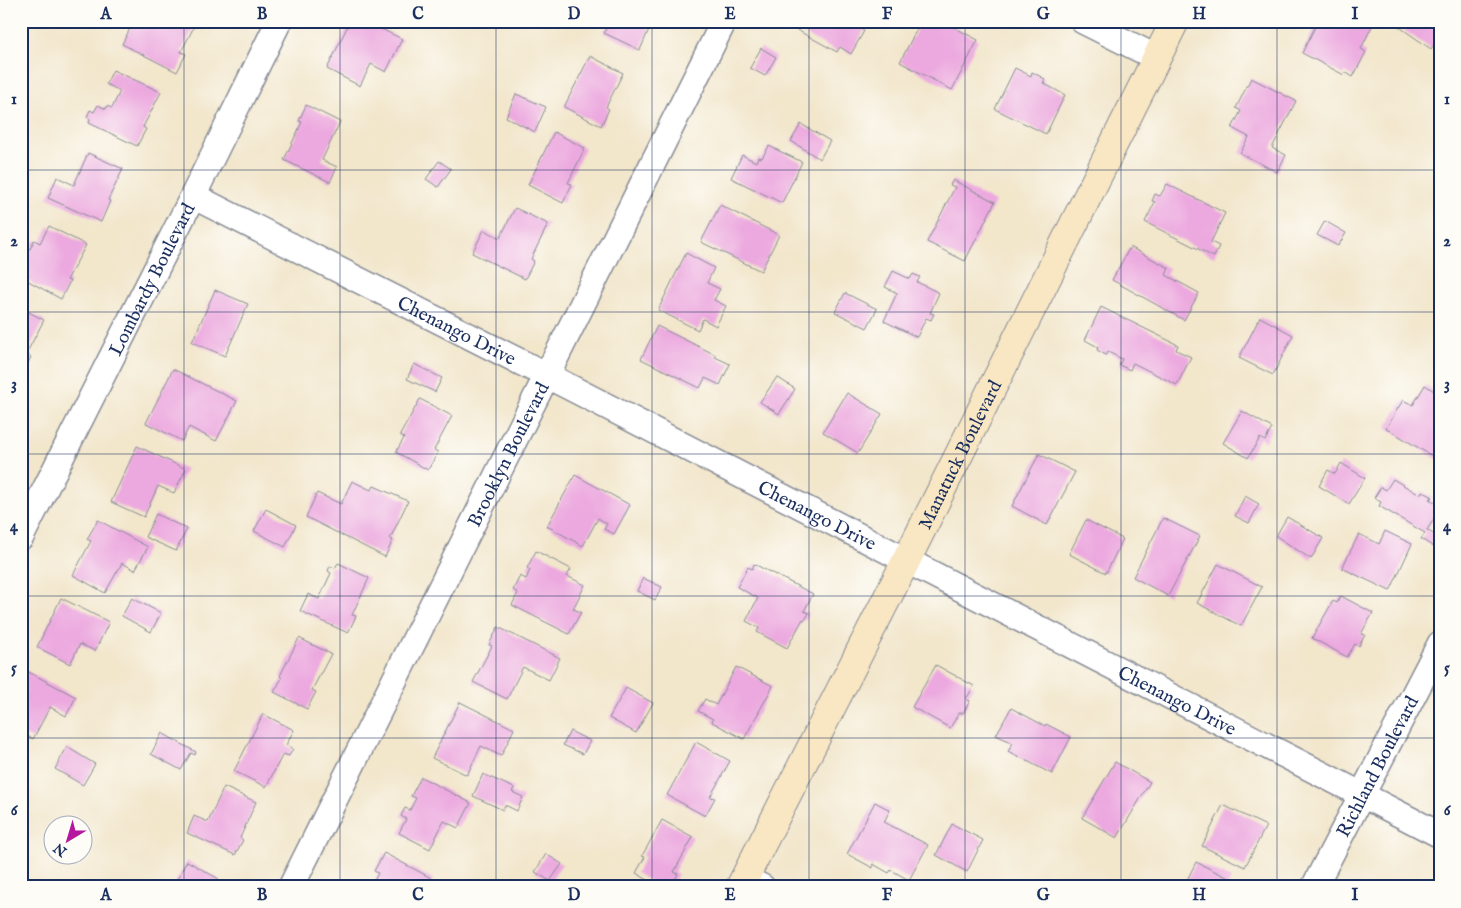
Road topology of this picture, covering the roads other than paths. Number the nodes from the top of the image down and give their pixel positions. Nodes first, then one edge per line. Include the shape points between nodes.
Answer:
1 (279, 21) edge
2 (724, 21) edge
3 (1083, 21) edge
4 (1175, 21) edge
5 (1157, 58) junction
6 (194, 196) junction
7 (546, 375) junction
8 (21, 537) edge
9 (906, 561) junction
10 (1440, 644) edge
11 (1361, 795) junction
12 (1440, 835) edge
13 (749, 884) edge
14 (291, 887) edge
15 (1314, 887) edge

1 - 6 street, Lombardy Boulevard
2 - 7 street, Brooklyn Boulevard
3 - 5 street
4 - 5 street, Manatuck Boulevard
5 - 9 street, Manatuck Boulevard
6 - 7 street, Chenango Drive
6 - 8 street, Lombardy Boulevard
7 - 9 street, Chenango Drive
7 - 14 street, Brooklyn Boulevard
9 - 11 street, Chenango Drive
9 - 13 street, Manatuck Boulevard
10 - 11 street, Richland Boulevard
11 - 12 street, Chenango Drive
11 - 15 street, Richland Boulevard

